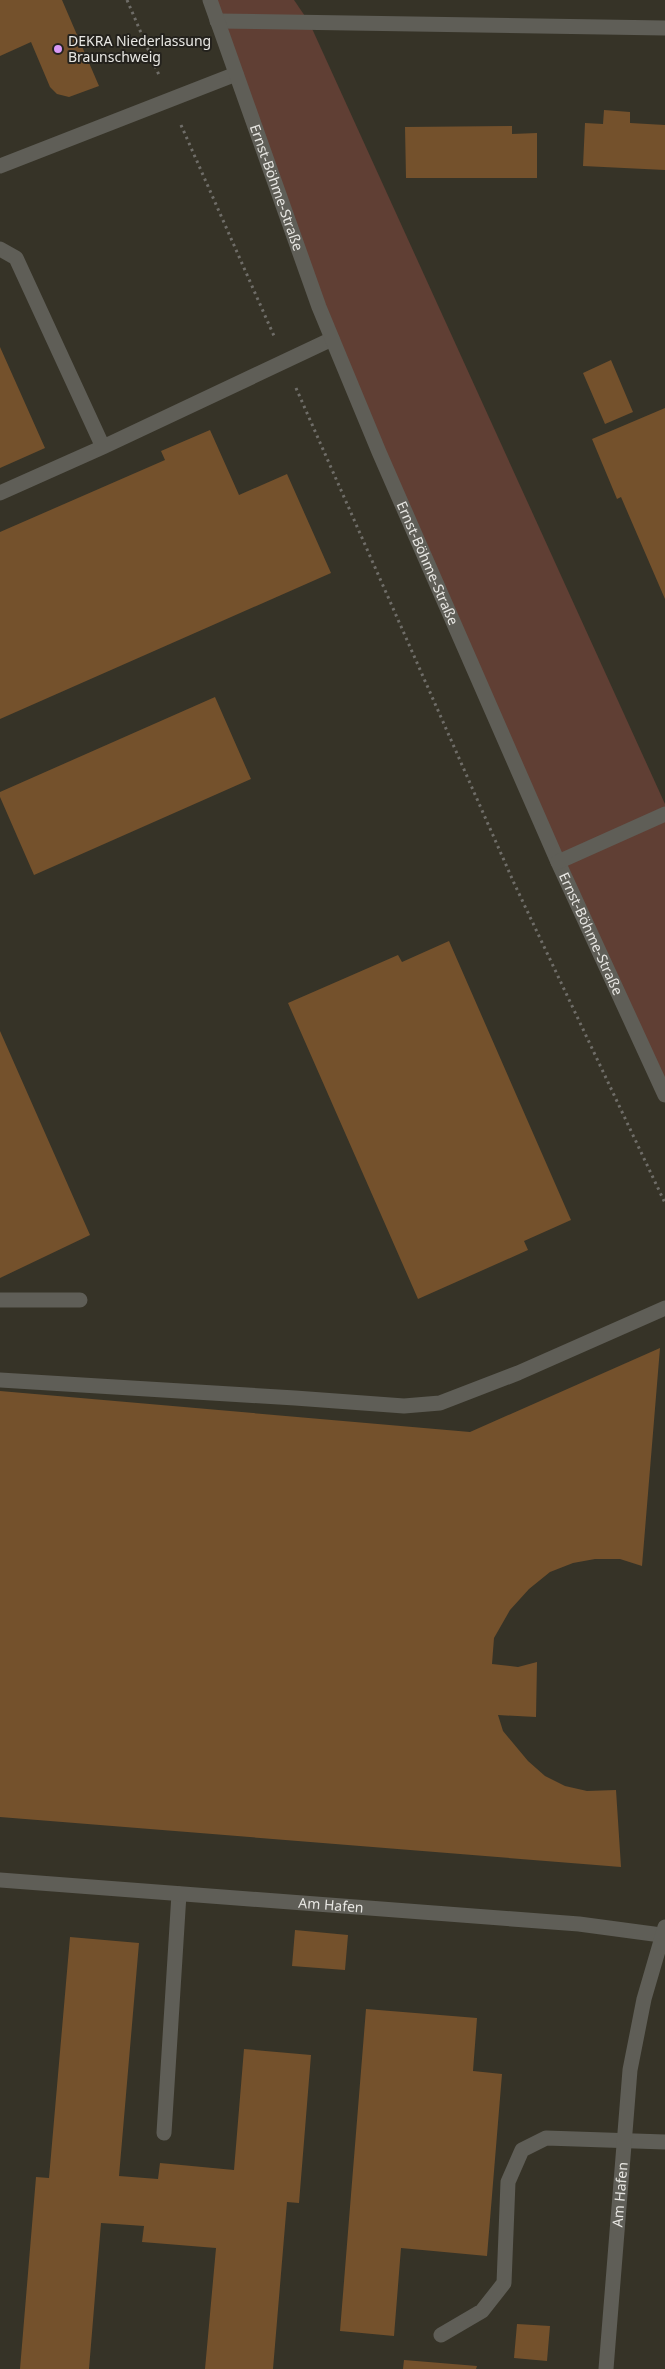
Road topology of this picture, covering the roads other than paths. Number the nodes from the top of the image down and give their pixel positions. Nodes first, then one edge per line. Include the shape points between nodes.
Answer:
1 (202, 0) edge
2 (211, 0) edge
3 (217, 21) junction
4 (665, 28) edge
5 (236, 74) junction
6 (0, 166) edge
7 (0, 250) edge
8 (332, 339) junction
9 (103, 447) junction
10 (0, 493) edge
11 (665, 814) edge
12 (558, 862) junction
13 (665, 1095) edge
14 (0, 1300) edge
15 (80, 1300) dead end
16 (665, 1308) edge
17 (0, 1380) edge
18 (0, 1880) edge
19 (179, 1894) junction
20 (663, 1931) edge
21 (164, 2132) dead end
22 (624, 2139) junction
23 (665, 2142) edge
24 (440, 2335) dead end
25 (606, 2369) edge

1 - 3 street, Ernst-Böhme-Straße
2 - 3 street, Ernst-Böhme-Straße
3 - 4 street
3 - 5 street, Ernst-Böhme-Straße
5 - 6 street
5 - 8 street, Ernst-Böhme-Straße
7 - 9 street via 16,258
8 - 9 street
8 - 12 street, Ernst-Böhme-Straße
9 - 10 street
11 - 12 street
12 - 13 street, Ernst-Böhme-Straße
14 - 15 street
16 - 17 street via 518,1373 440,1403 404,1406
18 - 19 street, Am Hafen
19 - 20 street, Am Hafen
19 - 21 street
20 - 22 street, Am Hafen via 644,1999 630,2070
22 - 23 street
22 - 24 street via 546,2138 522,2150 508,2182 504,2283 482,2311
22 - 25 street, Am Hafen

